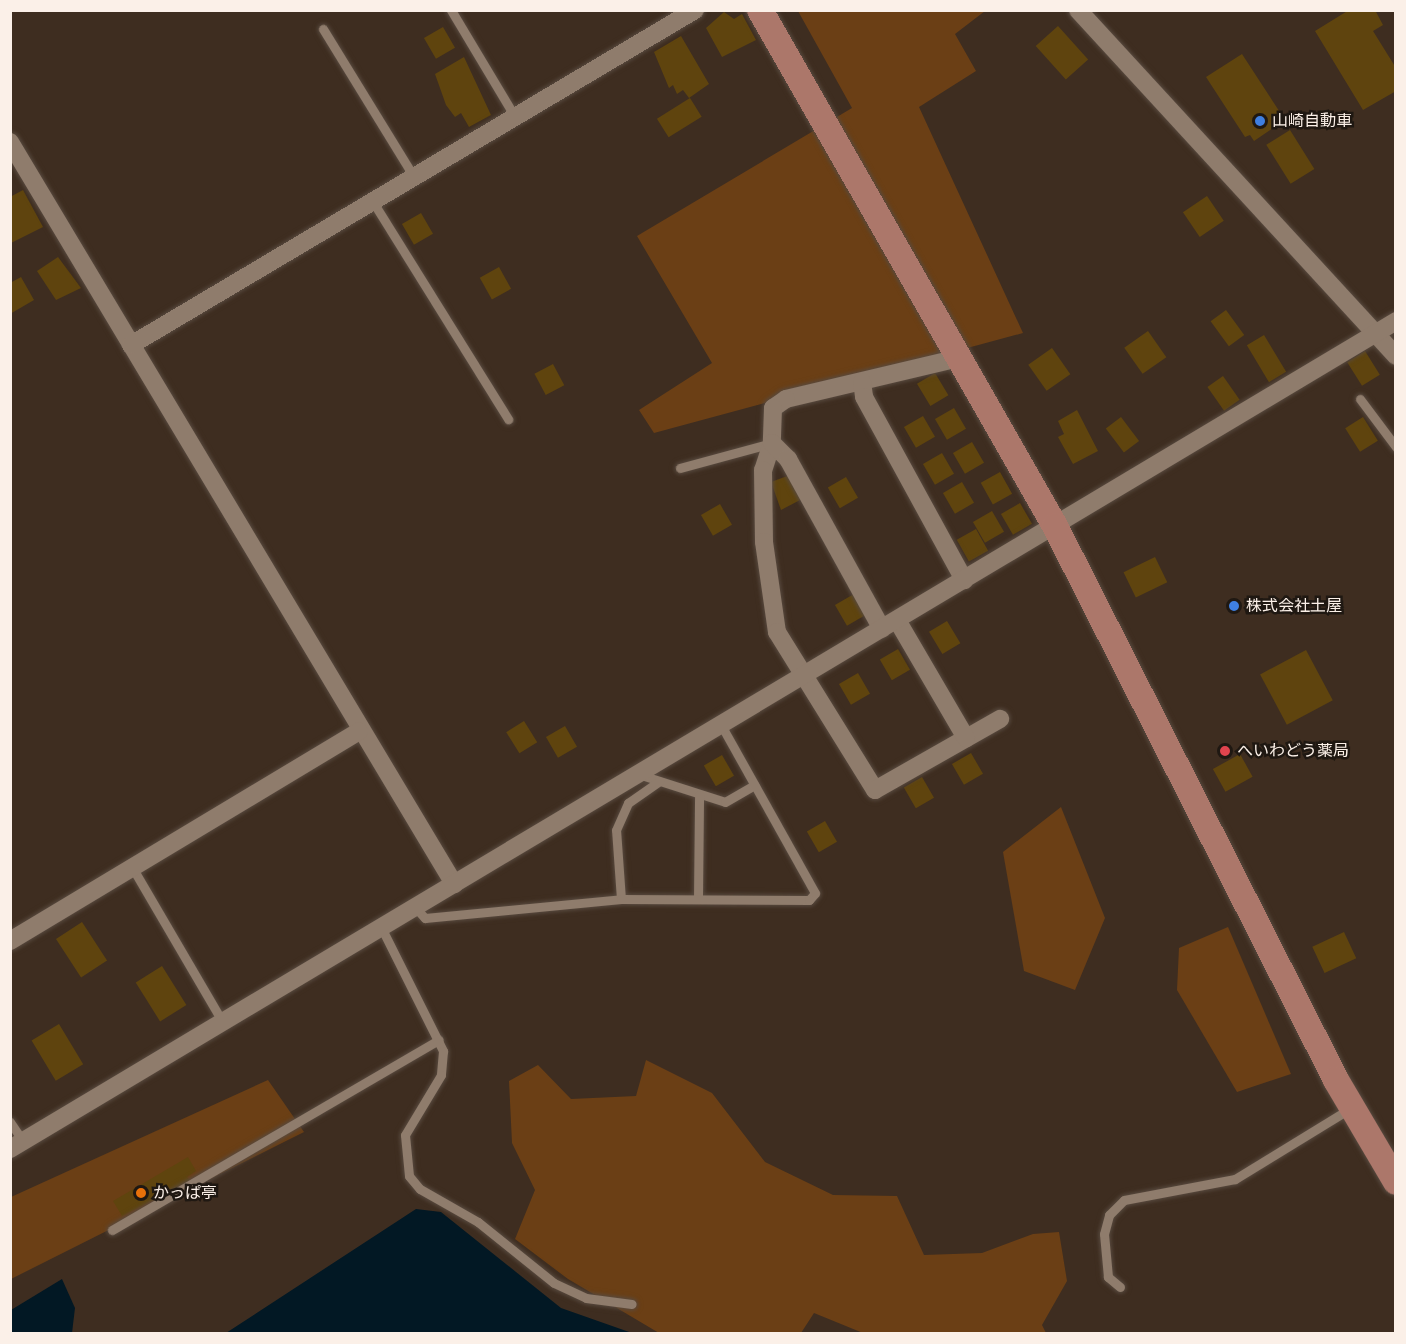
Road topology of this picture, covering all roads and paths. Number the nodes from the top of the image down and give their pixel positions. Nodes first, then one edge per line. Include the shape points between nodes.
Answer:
1 (451, 10) edge
2 (695, 10) edge
3 (760, 10) edge
4 (1078, 10) edge
5 (324, 29) dead end
6 (515, 117) junction
7 (10, 142) edge
8 (414, 177) junction
9 (374, 202) junction
10 (1395, 321) edge
11 (1375, 333) junction
12 (132, 345) junction
13 (1395, 356) edge
14 (958, 358) junction
15 (862, 382) junction
16 (1360, 399) dead end
17 (508, 419) dead end
18 (772, 443) junction
19 (1395, 447) edge
20 (680, 468) dead end
21 (1055, 526) junction
22 (963, 580) junction
23 (890, 624) junction
24 (803, 676) junction
25 (1000, 719) dead end
26 (721, 725) junction
27 (359, 731) junction
28 (966, 738) junction
29 (638, 774) junction
30 (659, 781) junction
31 (754, 785) junction
32 (699, 795) junction
33 (132, 867) junction
34 (454, 884) junction
35 (698, 898) junction
36 (621, 899) junction
37 (415, 908) junction
38 (381, 927) junction
39 (10, 940) edge
40 (222, 1021) junction
41 (439, 1040) junction
42 (1352, 1107) junction
43 (10, 1122) edge
44 (17, 1145) edge
45 (1395, 1182) edge
46 (112, 1230) dead end
47 (1120, 1287) dead end
48 (632, 1304) dead end

1 - 6 lane
2 - 6 street
3 - 14 street
4 - 11 street
5 - 8 lane
6 - 8 street
7 - 12 street
8 - 9 street
9 - 12 street
9 - 17 lane
10 - 11 street
11 - 13 street
11 - 21 street
12 - 27 street
14 - 15 street
14 - 21 street
15 - 18 street via 786,399 773,408
15 - 22 street via 864,397
16 - 19 lane
18 - 20 lane
18 - 23 street via 788,459
18 - 24 street via 763,470 764,542 777,632
21 - 22 street
21 - 42 street
22 - 23 street
23 - 24 street
23 - 28 street
24 - 26 street
24 - 28 street via 875,790
25 - 28 street
26 - 29 street
26 - 31 lane
27 - 33 street
27 - 34 street
29 - 30 lane
29 - 34 street
30 - 32 lane
30 - 36 lane via 627,803 616,830
31 - 32 lane via 725,802
31 - 35 lane via 815,893 809,900
32 - 35 lane
33 - 39 street
33 - 40 lane
34 - 37 street
35 - 36 lane
36 - 37 lane via 425,918
37 - 38 street
38 - 40 street
38 - 41 lane
40 - 44 street
41 - 46 lane
41 - 48 lane via 441,1075 405,1135 409,1176 420,1189 478,1222 554,1283 586,1298
42 - 45 street
42 - 47 lane via 1236,1179 1124,1200 1109,1215 1104,1234 1108,1277
43 - 44 lane

